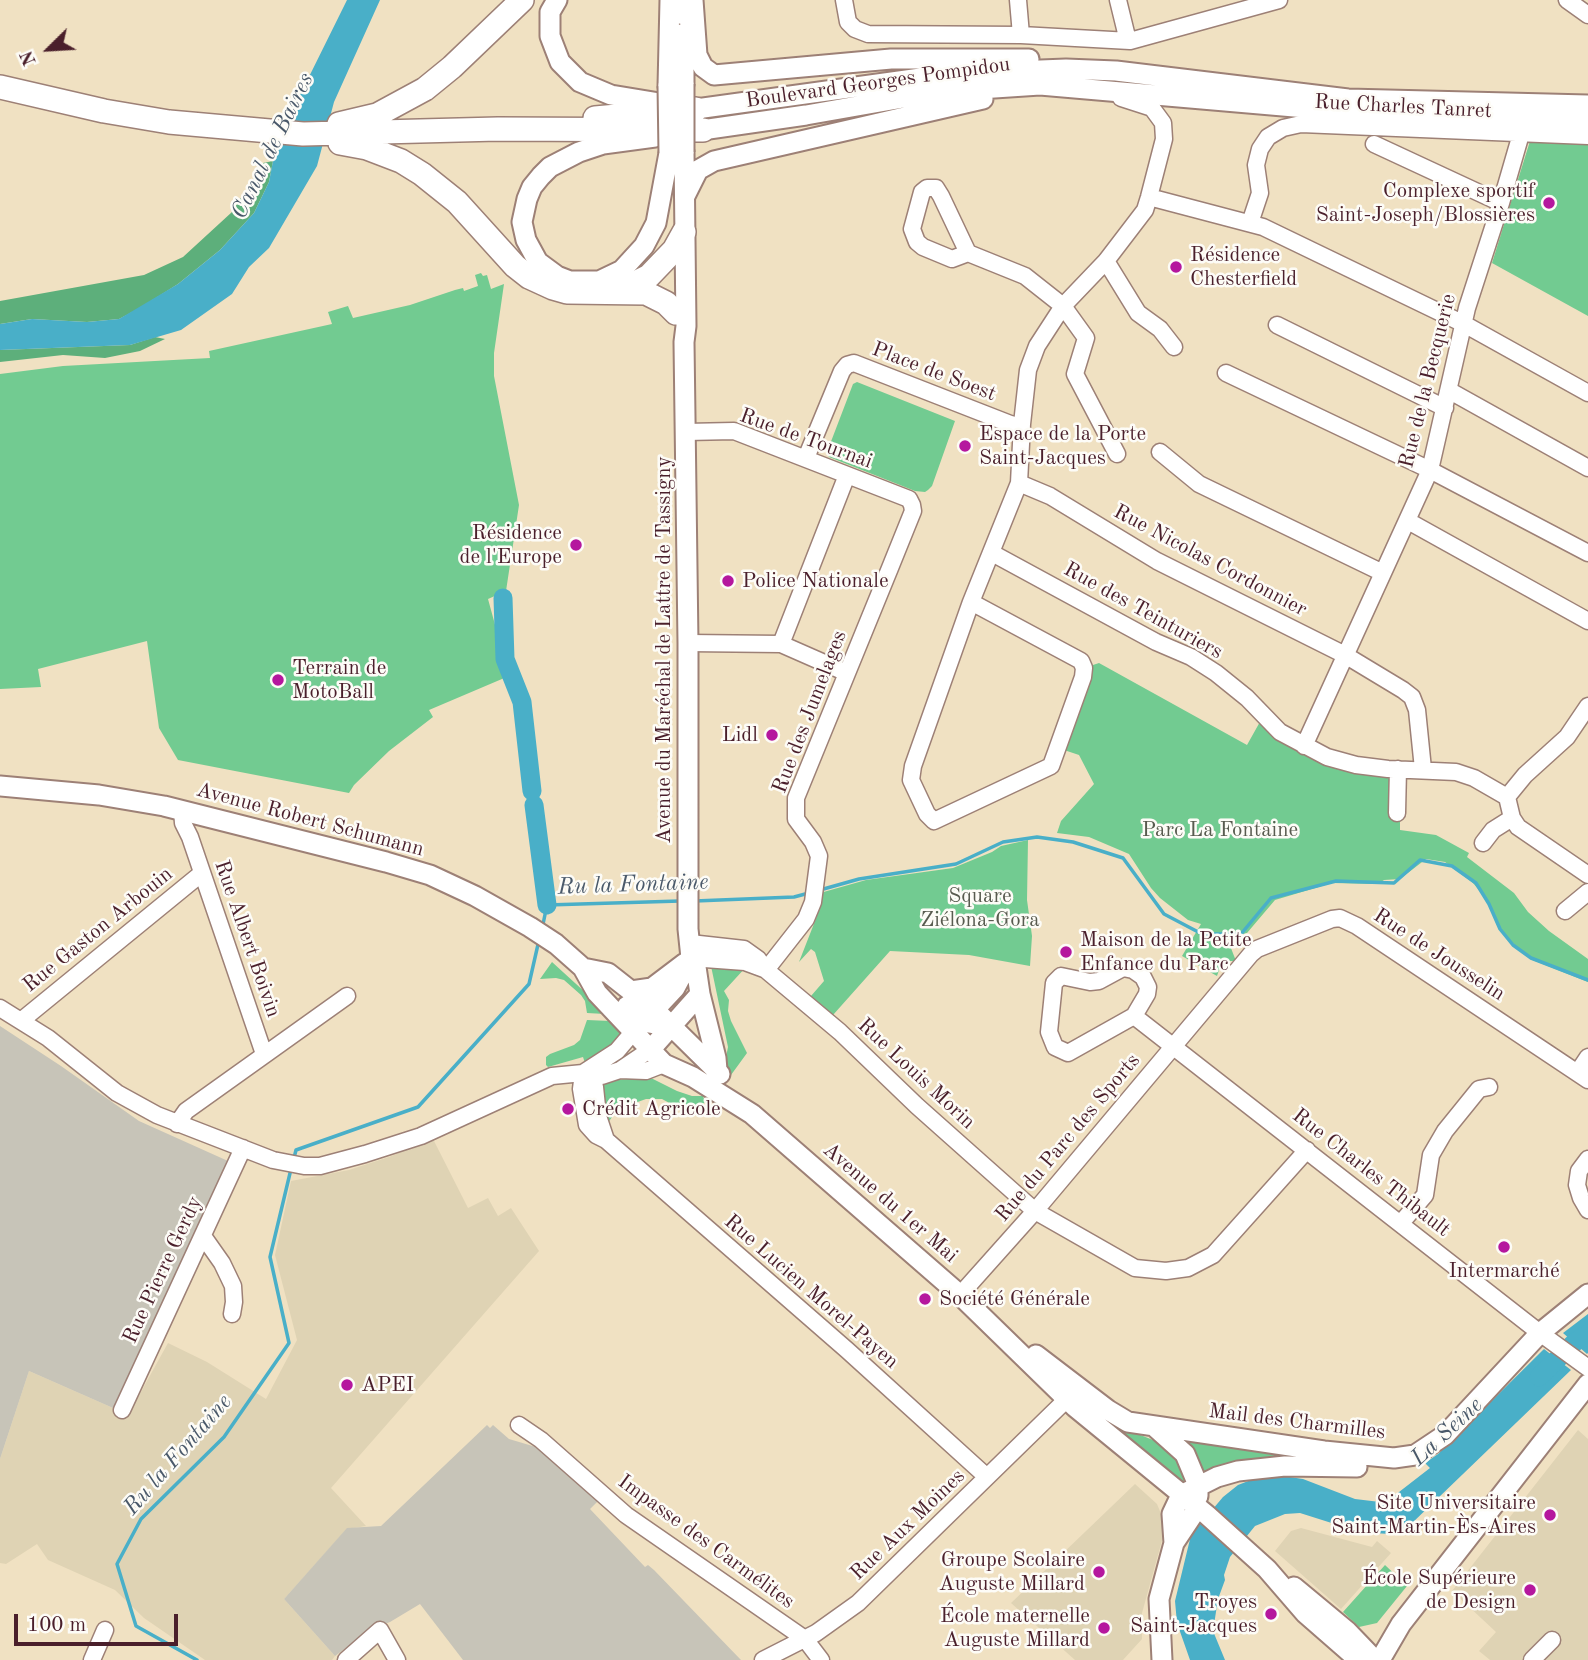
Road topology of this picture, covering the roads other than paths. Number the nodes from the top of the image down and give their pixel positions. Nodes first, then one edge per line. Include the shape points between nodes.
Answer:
1 (522, 0) edge
2 (557, 0) edge
3 (844, 0) edge
4 (1018, 0) edge
5 (1118, 0) edge
6 (1279, 0) edge
7 (1567, 0) edge
8 (678, 2) edge
9 (1588, 15) edge
10 (1021, 35) junction
11 (1128, 41) junction
12 (1116, 71) junction
13 (1040, 85) junction
14 (0, 87) edge
15 (1079, 87) junction
16 (1588, 105) edge
17 (700, 120) junction
18 (1588, 122) edge
19 (272, 128) junction
20 (338, 134) junction
21 (1521, 134) junction
22 (1588, 136) edge
23 (1374, 144) dead end
24 (676, 152) junction
25 (1149, 197) junction
26 (684, 200) junction
27 (1501, 203) junction
28 (1250, 223) junction
29 (679, 241) junction
30 (968, 253) dead end
31 (1106, 261) junction
32 (619, 291) junction
33 (1063, 306) junction
34 (676, 313) junction
35 (1464, 324) junction
36 (1277, 325) dead end
37 (684, 342) junction
38 (1174, 347) dead end
39 (1226, 373) dead end
40 (1450, 391) junction
41 (1588, 393) edge
42 (1445, 408) junction
43 (1022, 424) junction
44 (686, 432) junction
45 (1160, 453) dead end
46 (1117, 454) dead end
47 (806, 458) junction
48 (1588, 468) edge
49 (1430, 470) junction
50 (847, 475) junction
51 (1019, 483) junction
52 (909, 499) joint
53 (1408, 521) junction
54 (992, 553) junction
55 (1588, 553) edge
56 (1383, 573) junction
57 (971, 602) junction
58 (1588, 621) edge
59 (688, 643) junction
60 (781, 644) junction
61 (1345, 655) junction
62 (847, 673) junction
63 (1588, 706) edge
64 (1304, 746) junction
65 (1398, 769) junction
66 (1423, 769) junction
67 (0, 786) edge
68 (1507, 797) junction
69 (190, 812) junction
70 (1396, 813) dead end
71 (1512, 818) junction
72 (1483, 843) dead end
73 (202, 873) junction
74 (1588, 875) edge
75 (1588, 892) edge
76 (1566, 911) dead end
77 (690, 951) junction
78 (583, 968) junction
79 (766, 970) junction
80 (631, 991) junction
81 (699, 994) junction
82 (347, 996) dead end
83 (0, 1008) edge
84 (1134, 1016) junction
85 (638, 1019) junction
86 (22, 1020) junction
87 (672, 1027) junction
88 (1174, 1046) junction
89 (651, 1049) junction
90 (264, 1054) junction
91 (1588, 1057) edge
92 (664, 1064) junction
93 (717, 1069) junction
94 (620, 1070) junction
95 (583, 1073) junction
96 (1583, 1076) edge
97 (1489, 1087) dead end
98 (752, 1114) junction
99 (177, 1124) junction
100 (243, 1148) junction
101 (1307, 1150) junction
102 (1588, 1159) edge
103 (1588, 1210) edge
104 (1035, 1211) junction
105 (1401, 1223) junction
106 (203, 1236) junction
107 (960, 1294) junction
108 (1588, 1294) edge
109 (232, 1314) dead end
110 (997, 1329) junction
111 (1545, 1337) junction
112 (1588, 1368) edge
113 (1588, 1384) edge
114 (1066, 1399) junction
115 (122, 1410) dead end
116 (1091, 1420) junction
117 (1128, 1422) junction
118 (519, 1425) dead end
119 (1156, 1428) junction
120 (1187, 1430) joint
121 (1415, 1455) junction
122 (987, 1477) junction
123 (1189, 1490) junction
124 (1202, 1511) junction
125 (1172, 1514) junction
126 (1174, 1543) junction
127 (1267, 1569) junction
128 (105, 1630) dead end
129 (804, 1639) junction
130 (1552, 1640) dead end
131 (92, 1660) edge
132 (346, 1660) edge
133 (397, 1660) edge
134 (763, 1660) edge
135 (821, 1660) edge
136 (1162, 1660) edge
137 (1363, 1660) edge
138 (1373, 1660) edge
139 (1380, 1660) edge
140 (1532, 1660) edge

1 - 20 highway via 425,89
2 - 17 main road via 550,12 550,36 560,62 580,82
3 - 10 street via 848,22 868,34
4 - 10 street
5 - 11 street
6 - 11 street
7 - 9 street
8 - 12 main road, Boulevard Georges Pompidou via 697,55 714,75 933,58 1046,59
8 - 24 main road, bridge
10 - 11 street
12 - 16 main road, Boulevard Georges Pompidou via 1348,99
12 - 17 main road, Boulevard Georges Pompidou via 964,74
13 - 15 main road, Boulevard Georges Pompidou
13 - 17 main road, Boulevard Georges Pompidou via 903,98 806,116
13 - 26 main road via 714,161 698,170
14 - 19 highway via 104,111 213,127
15 - 18 main road, Boulevard Georges Pompidou via 1410,117
15 - 25 street via 1152,107 1163,123 1164,139
17 - 20 highway
17 - 24 main road, Boulevard Georges Pompidou via 603,144 550,167 532,187 522,222 538,262 570,281 599,281 622,270 644,246 656,223
19 - 20 highway
19 - 20 highway
20 - 32 highway via 422,174 457,202 529,277 567,292
21 - 22 street, Rue Charles Tanret
21 - 27 street, Rue de la Becquerie
21 - 28 street, Rue Charles Tanret via 1326,124 1283,128 1260,149 1256,164 1260,193
23 - 27 street
24 - 26 main road
24 - 29 main road
25 - 28 street
25 - 31 street via 1145,210
26 - 29 main road
27 - 35 street, Rue de la Becquerie
28 - 35 street
29 - 32 highway via 649,276
29 - 34 main road
29 - 37 main road
30 - 33 street via 1025,276
31 - 33 street
31 - 38 street via 1138,313
32 - 34 highway via 646,293
33 - 43 street via 1037,346 1028,370
33 - 46 street via 1086,338 1075,374
34 - 37 main road
35 - 40 street, Rue de la Becquerie
35 - 41 street
36 - 42 street
37 - 44 main road, Avenue du Maréchal de Lattre de Tassigny
39 - 49 street
40 - 42 street, Rue de la Becquerie
40 - 48 street
42 - 49 street, Rue de la Becquerie
43 - 47 street, Place de Soest via 1013,425 854,363 842,370
43 - 51 street
44 - 47 street, Rue de Tournai via 734,431
44 - 59 main road, Avenue du Maréchal de Lattre de Tassigny
45 - 56 street via 1199,484
47 - 50 street, Rue de Tournai
49 - 53 street, Rue de la Becquerie
49 - 55 street
50 - 52 street, Rue de Tournai
50 - 60 street
51 - 54 street
51 - 61 street, Rue Nicolas Cordonnier via 1050,496 1157,561
52 - 62 street, Rue des Jumelages via 912,511
53 - 56 street, Rue de la Becquerie
53 - 58 street
54 - 57 street
54 - 64 street, Rue des Teinturiers via 1199,662 1247,698 1280,732
56 - 61 street, Rue de la Becquerie
57 - 57 street via 1081,661 1083,677 1051,766 934,821 911,780 913,766
59 - 60 street
59 - 77 main road, Avenue du Maréchal de Lattre de Tassigny
60 - 62 street
61 - 64 street, Rue de la Becquerie
61 - 66 street, Rue Nicolas Cordonnier via 1412,697
62 - 79 street, Rue des Jumelages via 796,798 796,819 819,856 815,889 806,919
63 - 68 street via 1567,737
64 - 65 street, Rue des Teinturiers via 1356,765
65 - 66 street, Rue des Teinturiers
65 - 70 street
66 - 68 street, Rue des Teinturiers via 1474,778
67 - 69 main road, Avenue Robert Schumann via 99,795
68 - 71 street
69 - 73 street, Rue Albert Boivin via 183,823
69 - 78 main road, Avenue Robert Schumann via 430,875 530,927
71 - 72 street
71 - 74 street via 1518,827
73 - 86 street, Rue Gaston Arbouin
73 - 90 street, Rue Albert Boivin
75 - 76 street
77 - 79 street, Rue Louis Morin
77 - 80 main road via 652,988
77 - 81 main road, Avenue du Maréchal de Lattre de Tassigny
77 - 85 main road via 674,988
78 - 80 main road, Avenue Robert Schumann via 608,973
78 - 85 main road, Avenue Robert Schumann
79 - 104 street, Rue Louis Morin
80 - 85 main road, Avenue Robert Schumann
81 - 87 main road
81 - 93 main road, Avenue du Maréchal de Lattre de Tassigny
82 - 90 street
83 - 86 street
84 - 84 street, Rue du Parc des Sports via 1148,987 1133,970 1123,968 1090,982 1060,976 1054,983 1049,1032 1061,1051 1068,1053
84 - 88 street, Rue du Parc des Sports
85 - 87 main road
85 - 89 main road
85 - 95 street via 617,1051
86 - 99 street via 117,1093
87 - 89 main road
87 - 93 main road, Avenue du 1er Mai
88 - 96 street, Rue de Jousselin via 1257,949 1340,918
88 - 101 street, Rue Charles Thibault
88 - 104 street, Rue du Parc des Sports
89 - 92 main road
89 - 94 street
90 - 99 street via 186,1111
91 - 96 street
92 - 94 street via 646,1071
92 - 98 main road, Avenue du 1er Mai
93 - 98 main road, Avenue du 1er Mai
94 - 95 street via 602,1076
95 - 100 street via 552,1076 410,1140 327,1164 284,1163
95 - 122 street, Rue Lucien Morel-Payen via 595,1087 606,1140
97 - 105 street via 1479,1088 1445,1131 1431,1155 1425,1195
98 - 107 main road, Avenue du 1er Mai
99 - 100 street
100 - 106 street, Rue Pierre Gerdy
101 - 104 street, Rue Louis Morin via 1213,1255 1188,1268 1135,1268
101 - 105 street, Rue Charles Thibault
102 - 103 street via 1579,1171 1577,1185
104 - 107 street, Rue du Parc des Sports
105 - 111 street, Rue Charles Thibault
106 - 109 street via 233,1286
106 - 115 street, Rue Pierre Gerdy
107 - 110 main road, Avenue du 1er Mai
108 - 111 main road
110 - 114 main road, Avenue du 1er Mai
110 - 117 main road, Avenue du 1er Mai
111 - 112 street, Rue Charles Thibault
111 - 121 main road via 1445,1435
113 - 139 main road via 1401,1624
114 - 116 main road, Avenue du 1er Mai
114 - 117 street, Avenue du 1er Mai via 1084,1401
114 - 122 street, Rue Aux Moines
116 - 123 main road, Avenue du 1er Mai
116 - 125 main road, Avenue du 1er Mai via 1113,1447 1156,1485
117 - 119 main road, Avenue du 1er Mai
118 - 129 street, Impasse des Carmélites via 626,1515
119 - 120 main road, Avenue du 1er Mai
119 - 123 main road, Avenue du 1er Mai via 1185,1454
120 - 121 main road, Mail des Charmilles via 1367,1456
121 - 123 main road via 1379,1466 1238,1471
122 - 129 street, Rue Aux Moines via 858,1603
123 - 124 main road, Avenue du 1er Mai
123 - 125 main road
124 - 126 main road
124 - 127 main road
125 - 126 main road
126 - 136 main road via 1159,1599
127 - 137 main road via 1305,1613
127 - 138 main road via 1317,1605
128 - 131 street
129 - 134 street, Rue Aux Moines
129 - 135 street, Impasse des Carmélites
130 - 140 street
132 - 133 street via 380,1630

